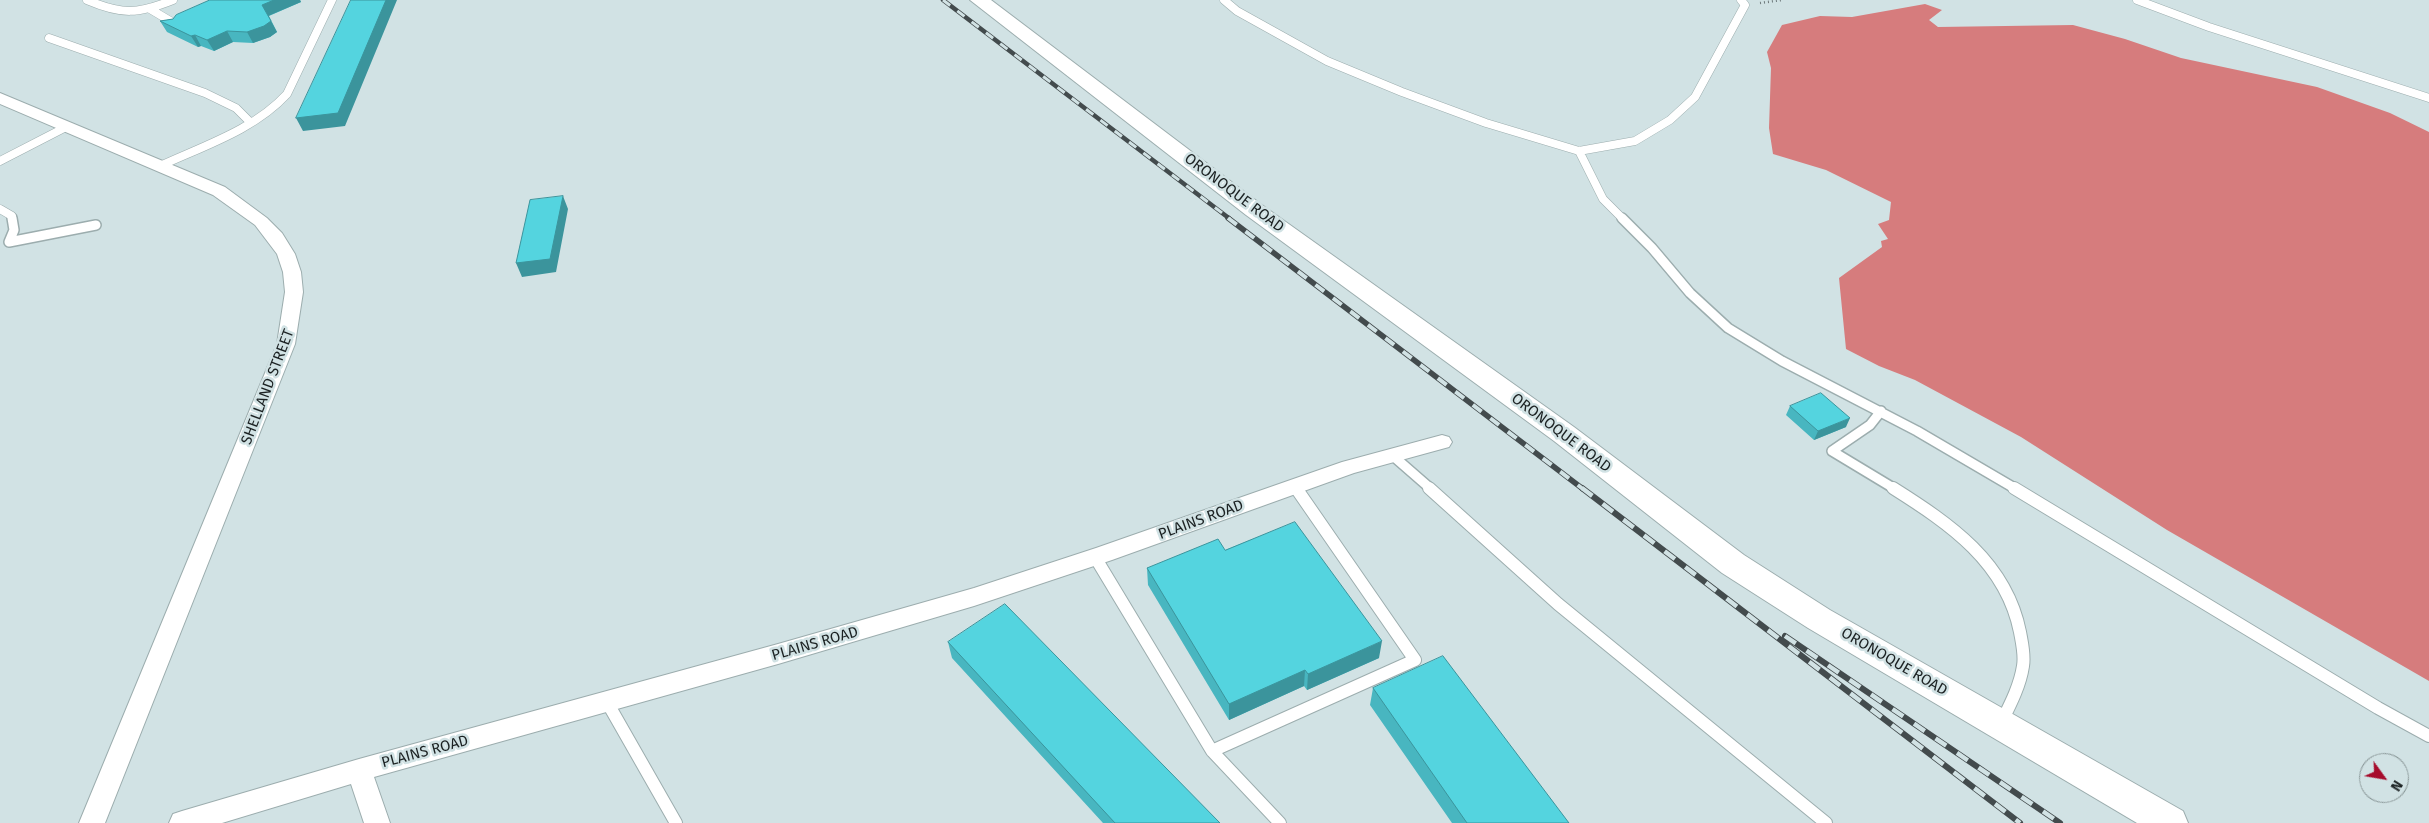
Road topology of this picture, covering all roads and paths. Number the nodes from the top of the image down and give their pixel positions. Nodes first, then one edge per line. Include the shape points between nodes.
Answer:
1 (87, 0) edge
2 (173, 0) edge
3 (332, 0) edge
4 (979, 0) edge
5 (1224, 0) edge
6 (1782, 0) edge
7 (2136, 0) edge
8 (1743, 2) edge
9 (150, 9) junction
10 (177, 25) edge
11 (48, 38) dead end
12 (0, 98) edge
13 (2429, 98) edge
14 (250, 122) junction
15 (66, 127) junction
16 (1579, 151) junction
17 (0, 161) edge
18 (160, 166) junction
19 (0, 209) edge
20 (96, 225) dead end
21 (1880, 410) junction
22 (1442, 442) dead end
23 (1392, 456) junction
24 (1295, 486) junction
25 (1095, 557) junction
26 (607, 702) junction
27 (2000, 725) junction
28 (2429, 736) edge
29 (1212, 751) junction
30 (359, 770) junction
31 (92, 823) edge
32 (182, 823) edge
33 (376, 823) edge
34 (676, 823) edge
35 (1280, 823) edge
36 (1826, 823) edge
37 (2170, 823) edge

1 - 9 lane via 112,12
2 - 9 lane
3 - 14 lane via 287,94 278,105
4 - 27 street, ORONOQUE ROAD via 1254,210 1564,434 1733,564 1819,619
5 - 16 lane via 1327,61 1486,123
6 - 8 path
7 - 13 lane
8 - 16 lane via 1695,97 1670,120 1635,141
9 - 10 lane
11 - 14 lane via 205,93 236,108
12 - 15 street, SHELLAND STREET
14 - 18 lane
15 - 17 lane
15 - 18 street, SHELLAND STREET
16 - 21 lane via 1603,199 1652,248 1690,293 1728,328 1782,361
18 - 31 street, SHELLAND STREET via 219,191 253,212 272,231 286,251 294,280 294,314 279,363
19 - 20 lane via 12,216 14,230 9,242
21 - 27 lane via 1870,425 1832,451 1944,521 1984,557 2008,591 2022,628 2024,666
21 - 28 lane
22 - 23 street, PLAINS ROAD
23 - 24 street, PLAINS ROAD
23 - 36 lane via 1558,604
24 - 25 street, PLAINS ROAD
24 - 29 lane via 1416,660
25 - 26 street, PLAINS ROAD via 974,597
25 - 29 lane
26 - 30 street, PLAINS ROAD
26 - 34 lane
27 - 37 street, ORONOQUE ROAD
29 - 35 lane
30 - 32 street, PLAINS ROAD
30 - 33 street

